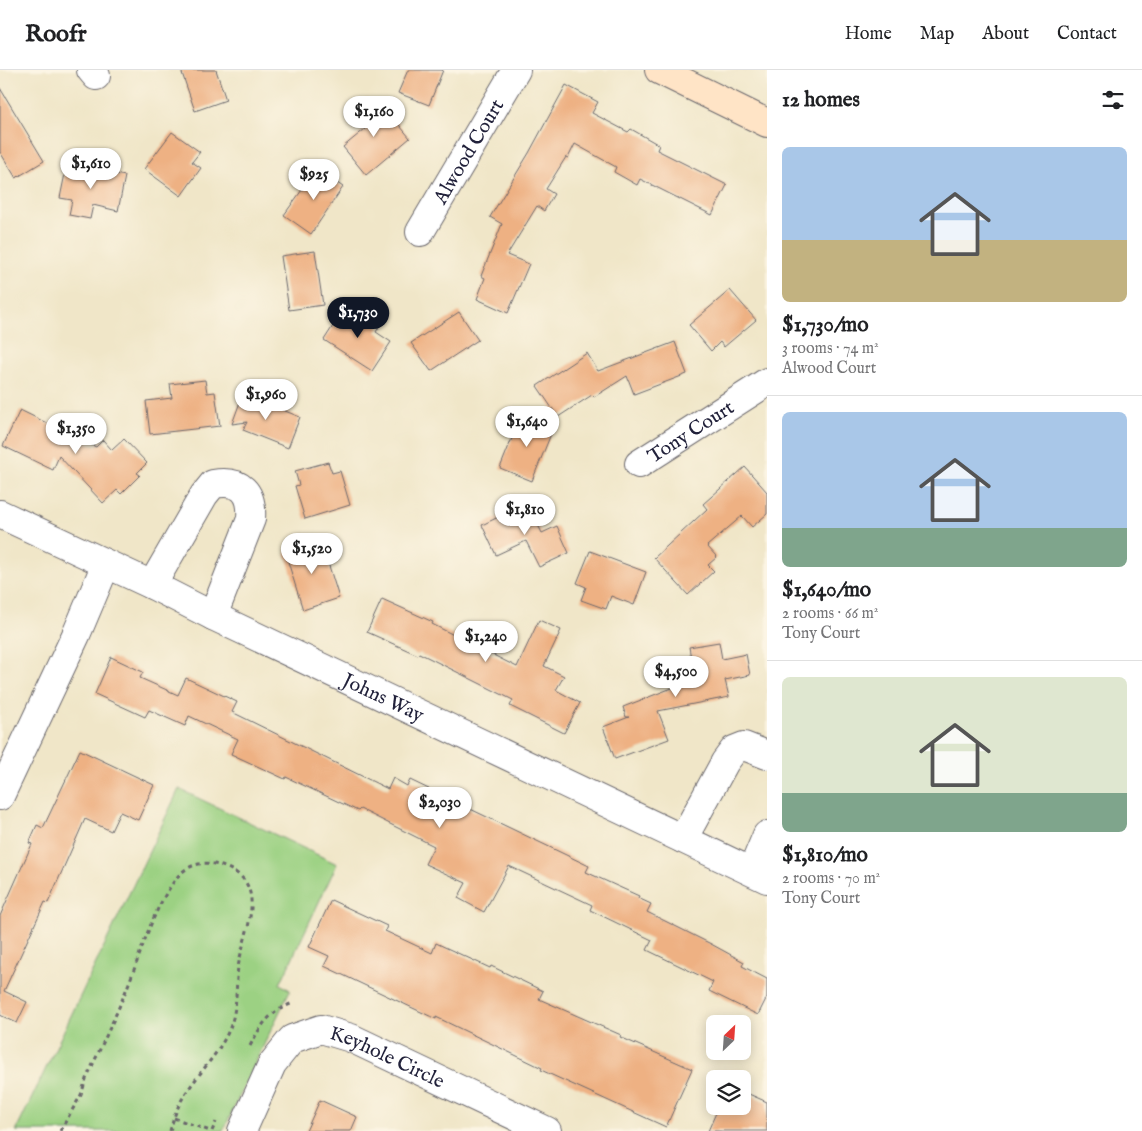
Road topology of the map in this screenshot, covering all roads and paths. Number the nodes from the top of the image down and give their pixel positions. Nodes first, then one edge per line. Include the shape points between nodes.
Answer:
1 (516, 70) edge
2 (659, 70) edge
3 (767, 123) edge
4 (420, 232) dead end
5 (767, 382) edge
6 (639, 464) dead end
7 (0, 514) edge
8 (106, 564) junction
9 (152, 585) junction
10 (213, 616) junction
11 (767, 754) edge
12 (0, 796) edge
13 (767, 835) edge
14 (683, 839) junction
15 (760, 875) edge
16 (174, 1118) junction
17 (60, 1131) edge
18 (170, 1131) edge
19 (210, 1131) edge
20 (242, 1131) edge
21 (547, 1131) edge

1 - 4 street, Alwood Court
2 - 3 street
5 - 6 street, Tony Court
7 - 8 street, Johns Way
8 - 9 street, Johns Way
8 - 12 street
9 - 10 street, Johns Way
9 - 10 street via 204,495 213,484 234,483 252,503 251,519
10 - 14 street, Johns Way
11 - 14 street via 744,746 734,750
13 - 15 street
14 - 15 street, Johns Way
16 - 17 path via 187,1091 225,1038 234,1014 238,968 252,905 245,881 214,864 196,864 183,870 155,913 81,1095
16 - 18 path
16 - 19 path
20 - 21 street, Keyhole Circle via 272,1064 292,1039 321,1029 351,1038

